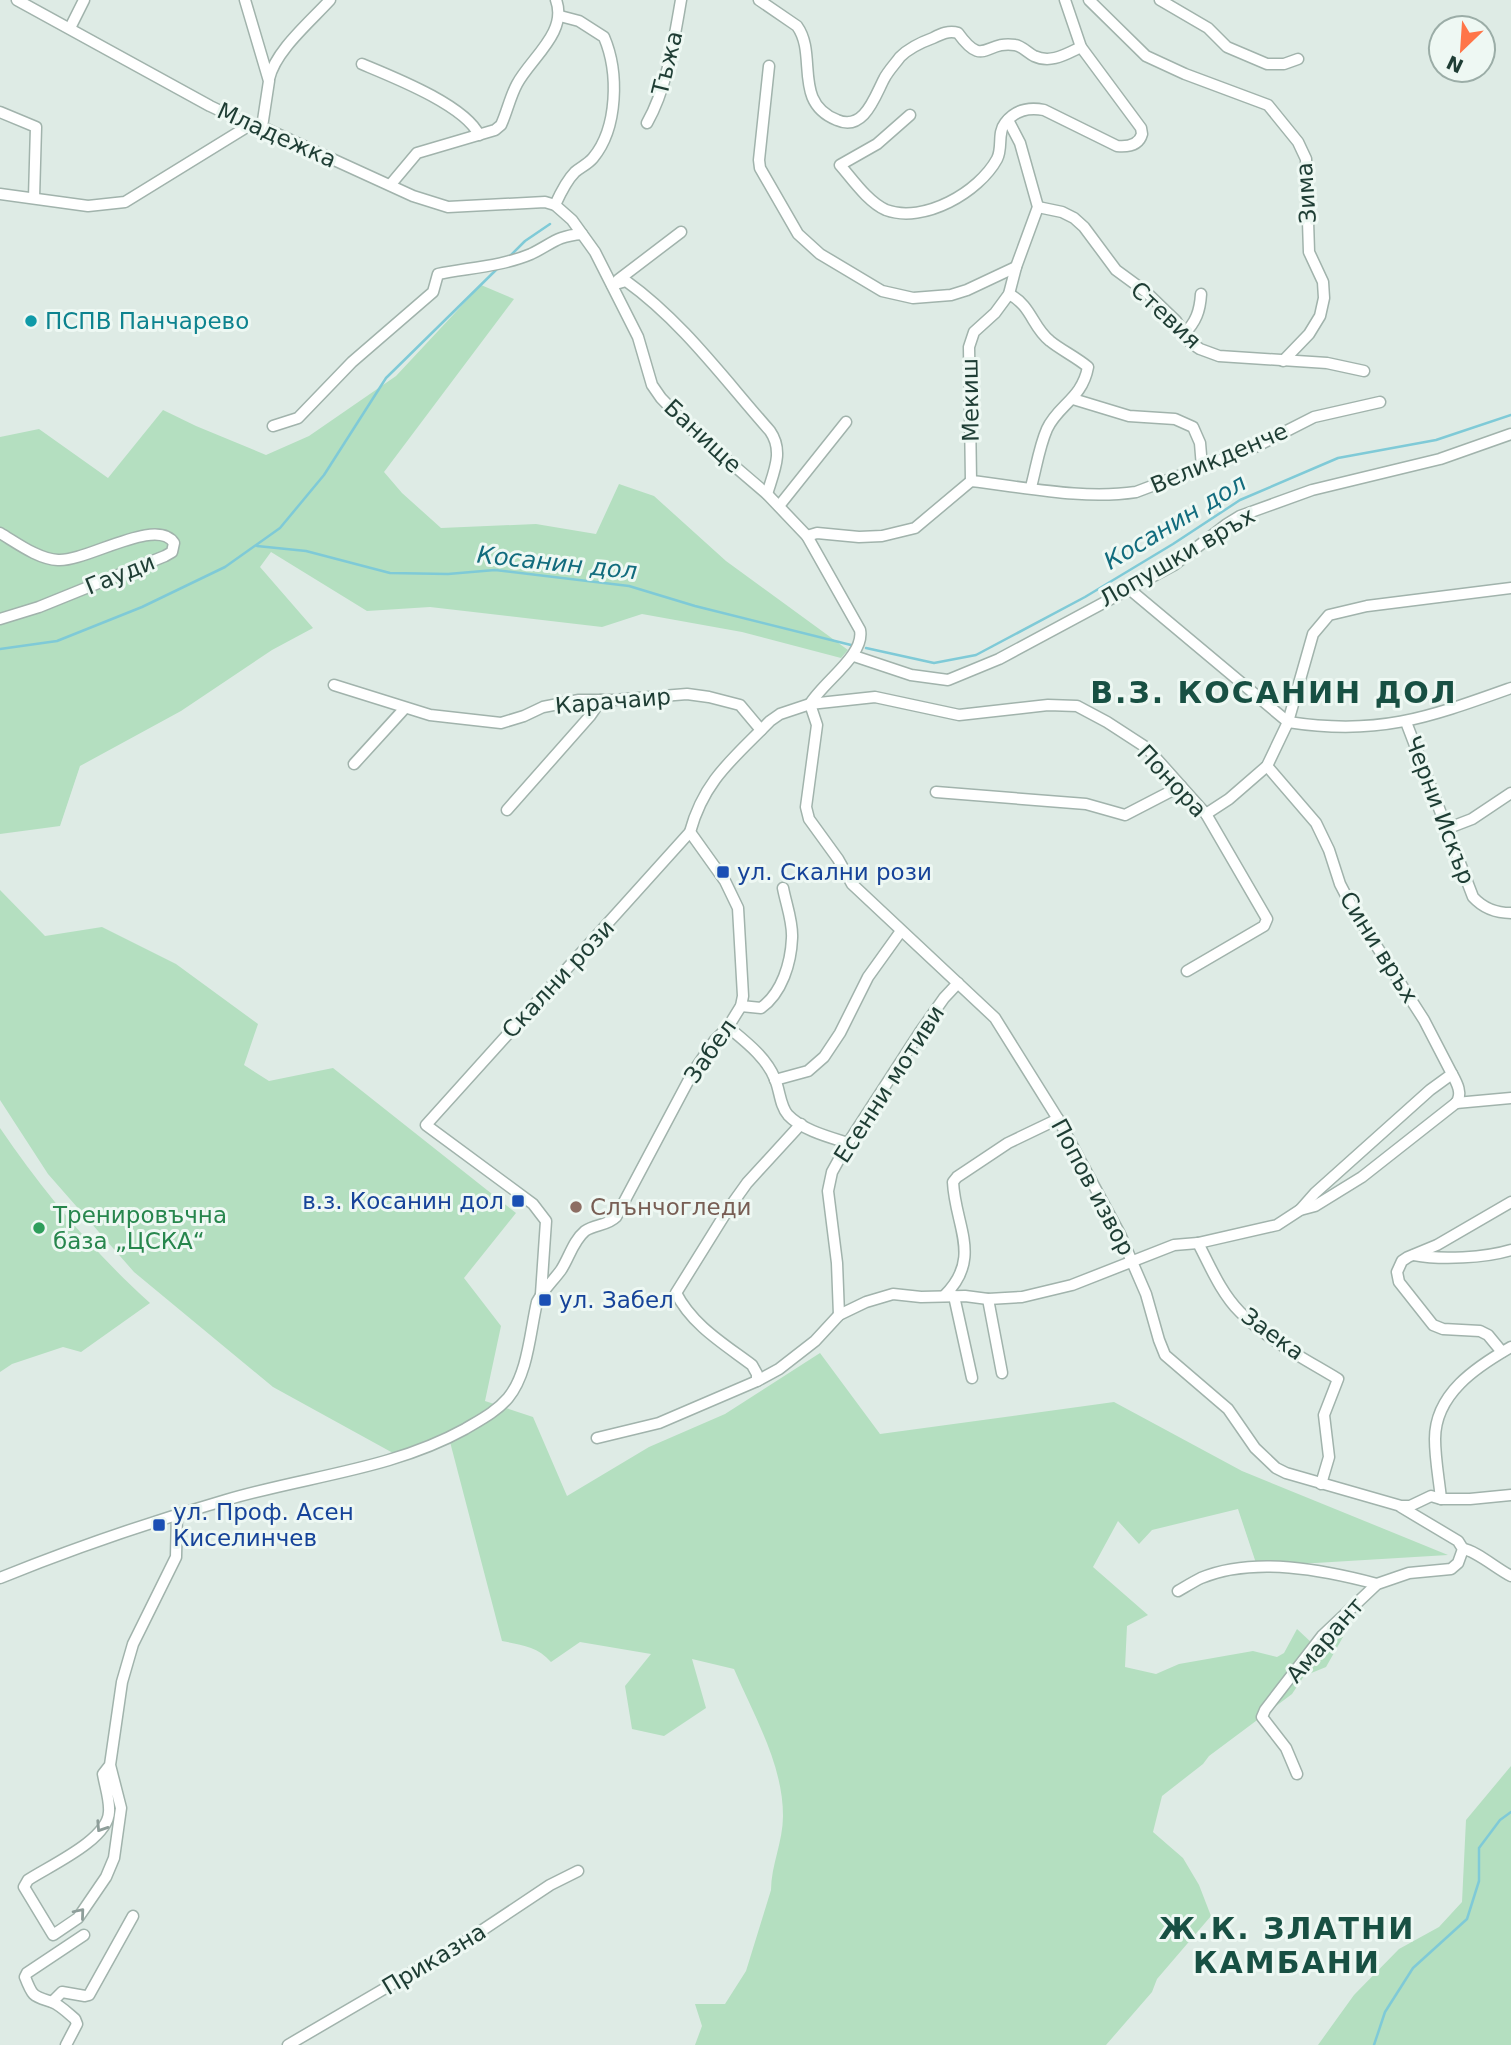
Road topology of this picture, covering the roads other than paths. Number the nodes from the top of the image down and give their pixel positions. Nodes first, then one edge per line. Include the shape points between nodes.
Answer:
1 (17, 0) edge
2 (84, 0) edge
3 (245, 0) edge
4 (330, 0) edge
5 (556, 0) edge
6 (681, 0) edge
7 (759, 0) edge
8 (1065, 0) edge
9 (1089, 0) edge
10 (1160, 0) edge
11 (31, 3) edge
12 (560, 16) junction
13 (70, 28) junction
14 (1081, 47) junction
15 (1298, 59) dead end
16 (362, 64) dead end
17 (769, 66) dead end
18 (269, 81) junction
19 (0, 112) edge
20 (911, 115) dead end
21 (1008, 120) junction
22 (647, 123) dead end
23 (250, 125) junction
24 (262, 127) junction
25 (479, 135) junction
26 (391, 184) junction
27 (0, 194) edge
28 (34, 198) junction
29 (555, 205) junction
30 (1038, 207) junction
31 (681, 232) dead end
32 (582, 234) junction
33 (1016, 267) junction
34 (612, 285) junction
35 (1009, 294) junction
36 (1202, 294) dead end
37 (1184, 334) junction
38 (1283, 361) junction
39 (1364, 371) dead end
40 (1073, 399) junction
41 (1380, 402) dead end
42 (846, 422) dead end
43 (273, 426) dead end
44 (1511, 434) edge
45 (1202, 467) junction
46 (971, 481) junction
47 (1031, 487) junction
48 (767, 494) junction
49 (779, 506) junction
50 (0, 533) edge
51 (807, 536) junction
52 (1128, 588) junction
53 (1511, 588) edge
54 (0, 619) edge
55 (854, 656) junction
56 (334, 685) dead end
57 (1511, 688) edge
58 (601, 700) junction
59 (810, 704) junction
60 (405, 708) junction
61 (1288, 722) junction
62 (1406, 722) junction
63 (761, 730) junction
64 (354, 764) dead end
65 (1267, 766) junction
66 (1181, 786) junction
67 (936, 792) dead end
68 (1511, 793) edge
69 (507, 810) dead end
70 (1206, 814) junction
71 (1446, 829) junction
72 (690, 832) junction
73 (783, 888) dead end
74 (1511, 913) edge
75 (901, 931) junction
76 (1186, 971) dead end
77 (958, 983) junction
78 (741, 1006) junction
79 (728, 1027) junction
80 (1452, 1074) junction
81 (775, 1080) junction
82 (1511, 1098) edge
83 (1456, 1103) junction
84 (1058, 1119) junction
85 (801, 1124) junction
86 (848, 1143) junction
87 (1511, 1202) edge
88 (1300, 1210) junction
89 (1198, 1243) junction
90 (1511, 1250) edge
91 (1414, 1255) junction
92 (1133, 1262) junction
93 (541, 1294) junction
94 (949, 1296) junction
95 (988, 1299) junction
96 (839, 1315) junction
97 (1506, 1350) edge
98 (1002, 1373) dead end
99 (972, 1378) dead end
100 (757, 1381) junction
101 (597, 1438) dead end
102 (1321, 1484) junction
103 (1511, 1495) edge
104 (1441, 1499) junction
105 (1401, 1506) junction
106 (177, 1514) junction
107 (1462, 1549) junction
108 (1511, 1576) edge
109 (0, 1578) edge
110 (1377, 1584) junction
111 (1178, 1591) dead end
112 (110, 1765) junction
113 (1297, 1774) dead end
114 (578, 1871) dead end
115 (133, 1916) dead end
116 (53, 1935) junction
117 (84, 1935) dead end
118 (60, 1951) junction
119 (52, 2002) junction
120 (66, 2045) edge
121 (288, 2045) edge

1 - 11 street, Младежка
2 - 13 street
3 - 18 street
4 - 18 street via 282,52
5 - 12 street
6 - 22 street, Тъжа via 664,83
7 - 14 street via 797,26 803,36 813,99 822,111 841,122 854,121 870,109 885,76 903,54 949,31 958,33 978,52 1014,45 1042,59
8 - 14 street
9 - 38 street, Зима via 1146,56 1268,104 1298,142 1306,159 1309,252 1323,282 1324,298 1309,334
10 - 15 street via 1208,28 1227,47 1277,66
11 - 13 street, Младежка
12 - 25 street via 558,26 518,81 501,125
12 - 29 street via 579,21 604,37 613,69 614,99 609,128 593,158 573,174
13 - 23 street, Младежка
14 - 21 street via 1141,128 1141,138 1126,147 1035,108 1019,111
16 - 25 street via 451,108 474,124
17 - 33 street via 760,168 798,234 814,249 882,291 913,298 951,295
18 - 24 street
19 - 28 street via 36,127
20 - 21 street via 877,144 840,165 885,209 937,209 955,199 981,180 997,160 1002,128
21 - 30 street via 1020,144
23 - 24 street, Младежка
23 - 28 street via 125,202 88,206
24 - 26 street, Младежка
25 - 26 street via 417,153
26 - 29 street, Младежка via 448,207
27 - 28 street
29 - 32 street, Банище
30 - 33 street, Мекиш
30 - 37 street, Стевия via 1074,218 1116,270 1146,292
31 - 34 street
32 - 34 street, Банище
32 - 43 street via 553,240 532,254 509,261 438,274 433,292 352,362 298,418
33 - 35 street, Мекиш
34 - 48 street, Банище via 638,337 652,385 694,432
34 - 48 street via 626,281 645,295 770,430 779,451
35 - 40 street via 1019,299 1050,341 1088,367 1086,380
35 - 46 street, Мекиш via 974,332 968,347
36 - 37 street via 1200,311
37 - 38 street, Стевия via 1209,353
38 - 39 street, Стевия
40 - 45 street via 1129,416 1175,419 1193,427
40 - 47 street via 1047,429
41 - 45 street, Великденче via 1314,417
42 - 49 street
44 - 52 street, Лопушки връх via 1440,459 1265,506 1227,523 1174,565
45 - 47 street, Великденче via 1117,495
46 - 47 street, Великденче
46 - 51 street via 915,528 881,536
48 - 49 street, Банище
49 - 51 street, Банище
50 - 54 street, Гауди via 38,555 62,561 146,534 163,534 174,543 165,556
51 - 55 street, Банище via 860,630
52 - 55 street, Лопушки връх via 999,659 948,680 911,675
52 - 61 street
53 - 61 street via 1329,615 1308,646
55 - 59 street
56 - 60 street, Карачаир
57 - 62 street
58 - 60 street, Карачаир via 543,707 501,723
58 - 63 street, Карачаир via 687,694 709,697 736,703
58 - 69 street
59 - 63 street via 775,717
59 - 66 street, Понора via 875,697 959,715 1077,706 1147,748
59 - 75 street, Попов извор via 817,725 806,807 809,819 852,884
60 - 64 street
61 - 62 street via 1352,728
61 - 65 street
62 - 71 street, Черни Искър
63 - 72 street via 705,791
65 - 70 street
65 - 80 street, Сини връх via 1317,823 1354,911 1424,1020
66 - 67 street via 1125,815 1086,804
66 - 70 street, Понора
68 - 71 street
70 - 76 street, Понора via 1267,922
71 - 74 street, Черни Искър via 1474,897 1489,908
72 - 78 street, Забел via 738,908
72 - 93 street, Скални рози via 426,1125 533,1204 546,1221
73 - 78 street via 793,936 784,977 761,1008
75 - 77 street, Попов извор
75 - 81 street via 868,977 824,1057 808,1071
77 - 84 street, Попов извор via 995,1018
77 - 86 street, Есенни мотиви via 920,1031
78 - 79 street, Забел
79 - 81 street via 750,1044
79 - 93 street, Забел via 693,1072 615,1217 587,1230
80 - 83 street, Сини връх via 1460,1096
80 - 88 street
81 - 85 street via 785,1111
82 - 83 street
83 - 88 street via 1362,1177 1315,1206
84 - 92 street, Попов извор
84 - 94 street via 1008,1143 953,1182 966,1257
85 - 86 street
85 - 100 street via 733,1202 676,1293 704,1329 752,1366
86 - 96 street, Есенни мотиви via 832,1172 828,1191
87 - 91 street
88 - 89 street via 1277,1226
89 - 92 street via 1174,1245
89 - 102 street, Заека via 1239,1312 1338,1379 1324,1415 1329,1457
90 - 91 street
91 - 97 street via 1402,1261 1397,1272 1425,1318 1443,1329 1480,1331
92 - 95 street via 1073,1285 1022,1297
92 - 102 street, Попов извор via 1165,1355 1228,1409 1255,1448 1276,1468
93 - 106 street, Забел via 518,1379 509,1397 478,1422 393,1460
94 - 95 street
94 - 96 street via 893,1294
94 - 99 street
95 - 98 street
96 - 100 street via 815,1342
97 - 104 street via 1455,1388 1441,1409 1435,1439
100 - 101 street via 659,1423
102 - 105 street, Попов извор
103 - 104 street
104 - 105 street via 1431,1496
105 - 107 street via 1451,1535
106 - 109 street, Забел
106 - 112 street via 176,1557 125,1665
107 - 108 street via 1470,1549
107 - 110 street, Амарант via 1451,1569 1409,1573
110 - 111 street via 1309,1569 1255,1568 1201,1578
110 - 113 street, Амарант via 1322,1636 1262,1717 1286,1748
116 -> 112 street via 78,1918 114,1858 121,1808
112 -> 116 street via 103,1774 109,1811 104,1828 23,1887
114 - 121 street, Приказна
115 - 119 street via 89,1995 62,1992
116 - 118 street
117 - 118 street
118 - 119 street via 25,1977 36,1998
119 - 120 street via 77,2021

